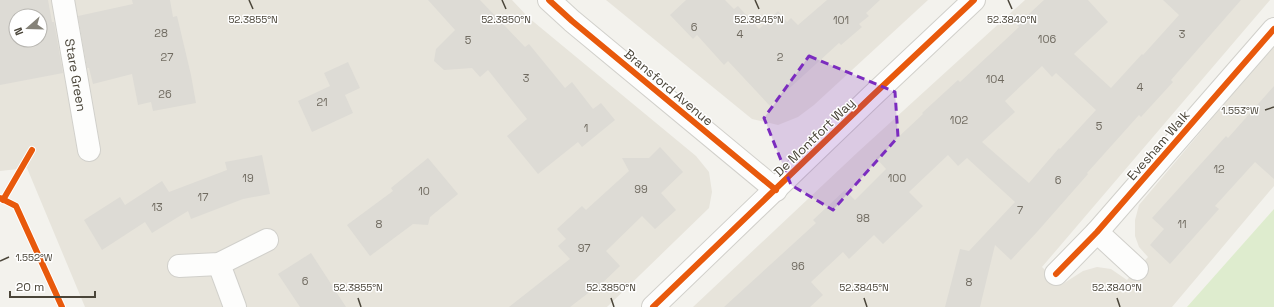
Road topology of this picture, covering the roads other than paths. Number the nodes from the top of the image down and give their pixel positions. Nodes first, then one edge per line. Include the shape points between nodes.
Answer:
1 (63, 0) edge
2 (549, 0) edge
3 (974, 0) edge
4 (1274, 29) edge
5 (89, 150) dead end
6 (776, 190) junction
7 (1097, 232) junction
8 (267, 240) dead end
9 (219, 264) junction
10 (179, 266) dead end
11 (1137, 269) dead end
12 (1056, 274) dead end
13 (235, 307) edge
14 (653, 307) edge

1 - 5 street, Stare Green
2 - 6 street, Bransford Avenue
3 - 6 street, De Montfort Way
4 - 7 street, Evesham Walk
6 - 14 street, De Montfort Way
7 - 11 street
7 - 12 street, Evesham Walk
8 - 9 street
9 - 10 street
9 - 13 street

